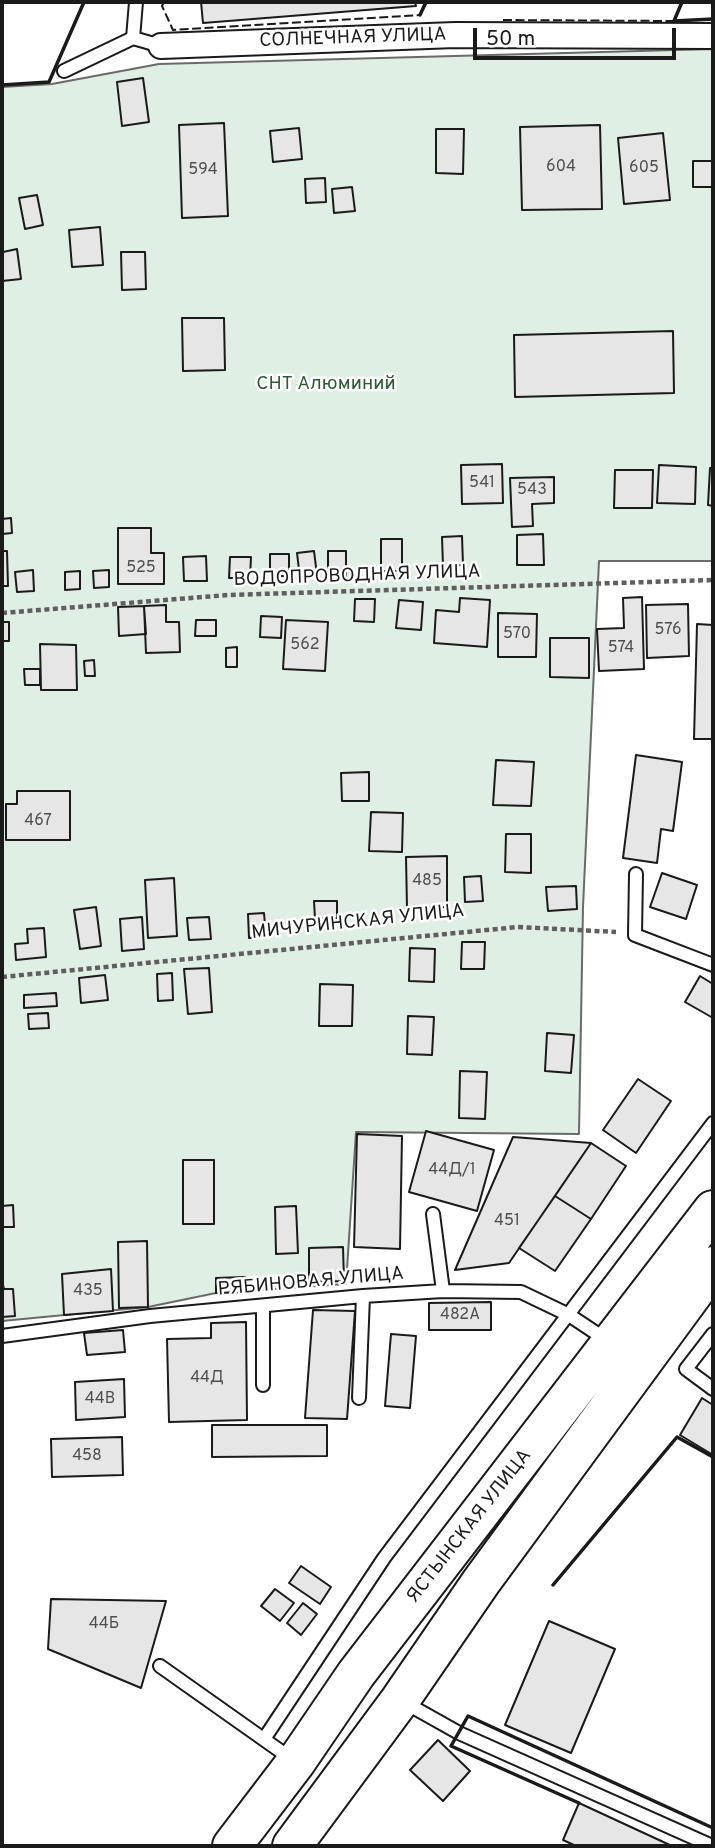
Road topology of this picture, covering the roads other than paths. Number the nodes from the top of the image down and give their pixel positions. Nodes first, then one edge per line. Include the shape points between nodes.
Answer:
1 (136, 2) edge
2 (713, 36) edge
3 (133, 38) junction
4 (161, 46) joint
5 (64, 71) dead end
6 (636, 874) dead end
7 (713, 965) edge
8 (713, 1123) edge
9 (713, 1210) edge
10 (433, 1214) dead end
11 (713, 1266) edge
12 (443, 1291) junction
13 (363, 1296) junction
14 (263, 1307) junction
15 (569, 1315) junction
16 (713, 1334) edge
17 (2, 1336) edge
18 (612, 1343) junction
19 (263, 1385) dead end
20 (713, 1389) edge
21 (359, 1398) dead end
22 (160, 1666) dead end
23 (400, 1700) junction
24 (264, 1739) junction
25 (296, 1762) junction
26 (296, 1845) edge
27 (232, 1846) edge
28 (712, 1846) edge

1 - 3 lane
2 - 4 street, СОЛНЕЧНАЯ УЛИЦА via 455,35
3 - 4 lane
3 - 5 lane
6 - 7 lane via 635,935
8 - 15 lane
9 - 18 main road, ЯСТЫНСКАЯ УЛИЦА
10 - 12 lane
11 - 23 main road, ЯСТЫНСКАЯ УЛИЦА via 481,1581
12 - 13 lane, РЯБИНОВАЯ УЛИЦА
12 - 15 lane, РЯБИНОВАЯ УЛИЦА via 521,1292
13 - 14 lane, РЯБИНОВАЯ УЛИЦА
13 - 21 lane
14 - 17 lane, РЯБИНОВАЯ УЛИЦА via 150,1316
14 - 19 lane
15 - 18 lane, РЯБИНОВАЯ УЛИЦА
15 - 24 lane via 384,1558
16 - 20 lane via 686,1370
18 - 25 main road, ЯСТЫНСКАЯ УЛИЦА via 356,1674
22 - 24 lane
23 - 26 main road, ЯСТЫНСКАЯ УЛИЦА
23 - 28 lane via 459,1733
24 - 25 lane
25 - 27 main road, ЯСТЫНСКАЯ УЛИЦА

